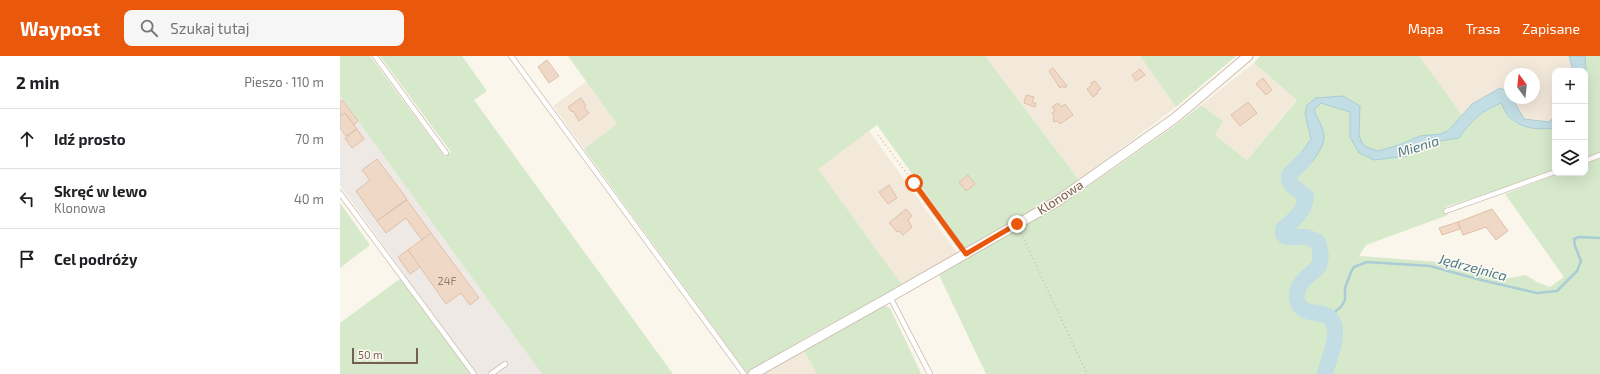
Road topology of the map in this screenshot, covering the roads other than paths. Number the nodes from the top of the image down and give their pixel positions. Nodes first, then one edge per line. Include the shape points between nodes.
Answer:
1 (375, 56) edge
2 (511, 56) edge
3 (1248, 56) edge
4 (446, 153) dead end
5 (1600, 155) edge
6 (1588, 160) edge
7 (1552, 173) edge
8 (914, 183) road end
9 (340, 193) edge
10 (1446, 211) dead end
11 (966, 254) junction
12 (890, 297) junction
13 (505, 364) dead end
14 (474, 374) edge
15 (491, 374) edge
16 (744, 374) edge
17 (753, 374) edge
18 (930, 374) edge

1 - 4 lane
2 - 16 lane
3 - 11 street, Klonowa via 1175,118 1056,202
5 - 6 lane
7 - 10 lane
8 - 11 lane
9 - 14 lane
11 - 12 street, Klonowa
12 - 17 street, Klonowa
12 - 18 lane
13 - 15 lane

